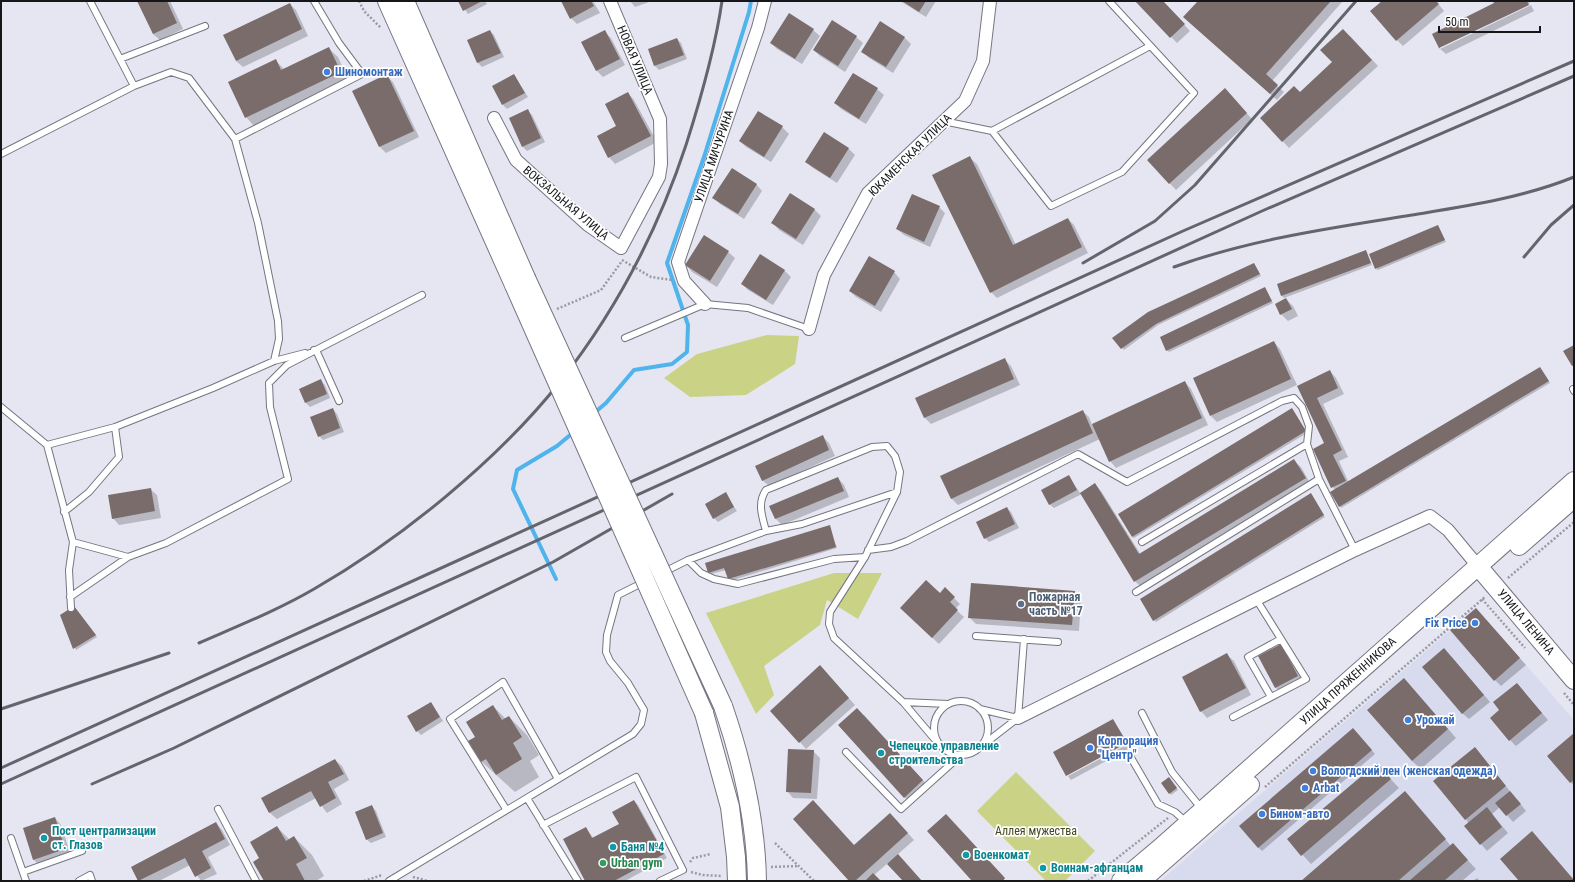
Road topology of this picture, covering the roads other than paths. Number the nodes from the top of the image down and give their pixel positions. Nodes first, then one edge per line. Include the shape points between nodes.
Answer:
1 (90, 1) edge
2 (314, 1) edge
3 (387, 1) edge
4 (405, 1) edge
5 (610, 1) edge
6 (765, 1) edge
7 (990, 1) edge
8 (1109, 1) edge
9 (205, 26) dead end
10 (1150, 46) junction
11 (120, 59) junction
12 (134, 86) junction
13 (494, 118) dead end
14 (660, 119) joint
15 (943, 121) junction
16 (992, 131) junction
17 (235, 139) junction
18 (1, 154) edge
19 (520, 281) junction
20 (422, 295) dead end
21 (705, 304) junction
22 (809, 330) joint
23 (625, 338) dead end
24 (316, 350) junction
25 (274, 361) junction
26 (338, 401) dead end
27 (1, 407) edge
28 (115, 427) junction
29 (1307, 444) junction
30 (47, 445) junction
31 (1319, 479) junction
32 (1574, 481) edge
33 (897, 492) junction
34 (1574, 498) edge
35 (64, 512) junction
36 (766, 531) junction
37 (73, 542) junction
38 (1142, 542) dead end
39 (868, 550) junction
40 (1355, 550) junction
41 (128, 557) junction
42 (865, 557) junction
43 (688, 560) junction
44 (1481, 570) junction
45 (1136, 592) dead end
46 (70, 597) junction
47 (1256, 600) junction
48 (71, 608) dead end
49 (976, 636) dead end
50 (1024, 639) junction
51 (1281, 639) junction
52 (1058, 642) dead end
53 (1574, 680) edge
54 (1271, 697) junction
55 (903, 702) junction
56 (948, 704) junction
57 (980, 709) junction
58 (1142, 713) dead end
59 (1233, 717) dead end
60 (1018, 718) junction
61 (938, 742) junction
62 (978, 748) junction
63 (846, 752) dead end
64 (961, 755) junction
65 (1130, 756) dead end
66 (558, 779) junction
67 (527, 798) junction
68 (218, 809) dead end
69 (506, 809) junction
70 (1207, 815) junction
71 (1186, 823) junction
72 (543, 825) junction
73 (11, 838) dead end
74 (82, 851) dead end
75 (23, 872) junction
76 (729, 878) edge
77 (26, 881) edge
78 (79, 881) edge
79 (92, 881) edge
80 (256, 881) edge
81 (389, 881) edge
82 (578, 881) edge
83 (660, 881) edge
84 (757, 881) edge
85 (1120, 881) edge
86 (1141, 881) edge

1 - 11 lane
2 - 17 lane via 339,43 362,74
3 - 19 main road
4 - 19 main road
5 - 14 street, НОВАЯ УЛИЦА
6 - 21 street, УЛИЦА МИЧУРИНА via 678,262 684,282
7 - 15 street, ЮКАМЕНСКАЯ УЛИЦА via 983,61 965,100
8 - 10 lane
9 - 11 lane
10 - 16 lane
10 - 16 lane via 1194,93 1122,172 1051,206
11 - 12 lane
12 - 17 lane via 171,72 189,78
12 - 18 lane
13 - 14 street, ВОКЗАЛЬНАЯ УЛИЦА via 516,160 588,225 621,248 659,177
15 - 16 lane
15 - 22 street, ЮКАМЕНСКАЯ УЛИЦА via 868,193 824,275
17 - 25 lane via 258,223 278,321 279,339
19 - 76 main road, bridge via 704,713 730,807 736,857
19 - 84 main road, bridge via 723,706 739,758 750,810
20 - 24 lane
21 - 22 lane via 748,308
21 - 23 lane
24 - 25 lane
24 - 26 lane
24 - 41 lane via 287,365 269,383 270,407 288,479 166,542
25 - 28 lane
27 - 30 lane
28 - 30 lane
28 - 35 lane via 120,457 89,492
29 - 31 lane
29 - 38 lane
29 - 39 lane via 1309,426 1302,407 1294,398 1282,401 1127,482 1078,454 907,541 891,547
30 - 35 lane
31 - 40 lane
31 - 45 lane
32 - 44 main road, УЛИЦА ПРЯЖЕННИКОВА
33 - 36 lane via 802,524
33 - 36 lane via 900,472 896,456 887,446 872,447 766,490 761,498
33 - 39 lane
34 - 44 main road, УЛИЦА ПРЯЖЕННИКОВА
35 - 37 lane
36 - 43 lane
37 - 41 lane
37 - 46 lane via 69,570
39 - 42 lane
40 - 44 street via 1430,516 1448,530
40 - 47 street
41 - 46 lane
42 - 43 lane via 834,559 738,584 714,579 701,572
42 - 55 lane via 830,612 829,624 834,638
43 - 66 lane via 632,587 618,596 616,602 607,635 606,652 644,710 641,724 633,734
44 - 53 main road, УЛИЦА ЛЕНИНА
44 - 70 main road, УЛИЦА ПРЯЖЕННИКОВА
46 - 48 lane
47 - 51 lane
47 - 60 street
49 - 50 lane
50 - 52 lane
50 - 60 lane
51 - 54 lane via 1248,658
51 - 54 lane via 1306,679
54 - 59 lane
55 - 56 lane
55 - 61 lane
56 - 57 lane via 965,701
56 - 61 lane via 941,709 934,724
57 - 60 lane
57 - 62 lane via 985,716 988,733
58 - 70 lane via 1172,772
60 - 62 lane
61 - 64 lane via 952,754
62 - 64 lane
63 - 64 lane via 901,809
65 - 71 lane via 1158,804
66 - 67 lane
66 - 69 lane via 503,682 450,718
67 - 69 lane
67 - 72 lane
68 - 80 lane
69 - 81 lane
70 - 71 main road, УЛИЦА ПРЯЖЕННИКОВА
71 - 85 main road, УЛИЦА ПРЯЖЕННИКОВА
71 - 86 main road, УЛИЦА ПРЯЖЕННИКОВА
72 - 82 lane
72 - 83 lane via 636,777 683,870
73 - 75 lane
74 - 75 lane
75 - 77 lane
78 - 79 lane via 90,875

